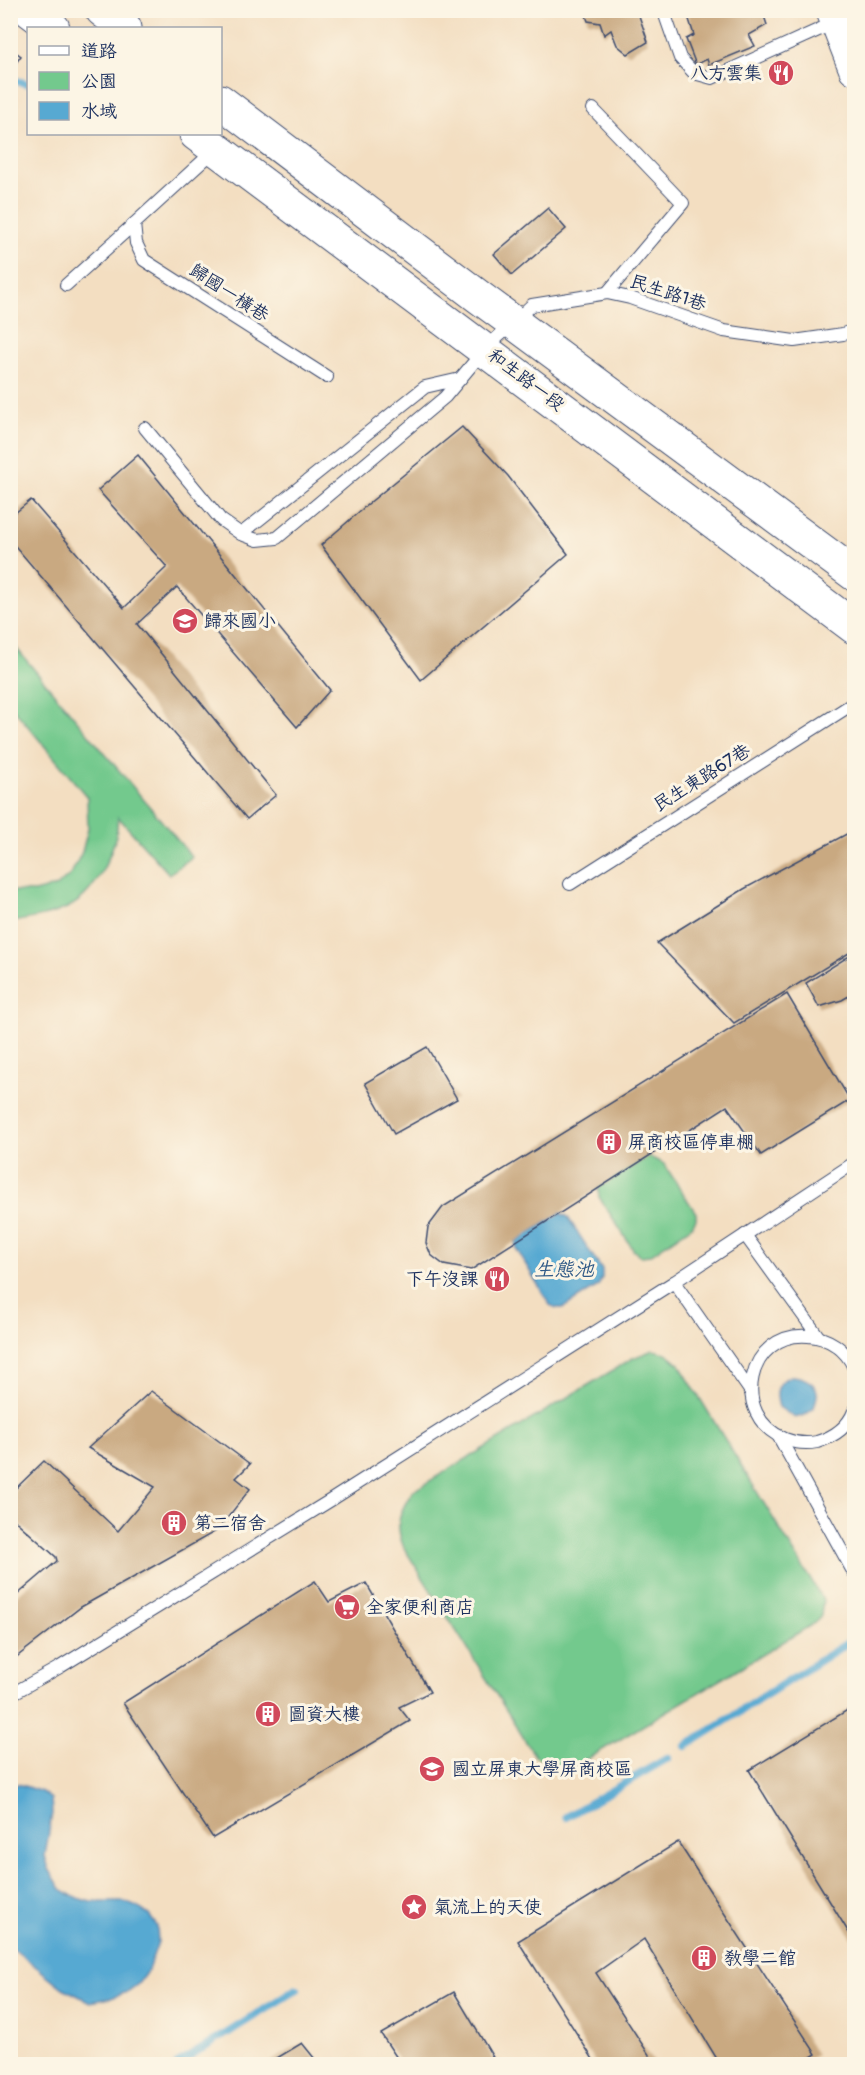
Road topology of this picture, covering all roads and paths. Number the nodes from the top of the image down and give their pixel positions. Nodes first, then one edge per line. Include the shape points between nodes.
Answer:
1 (29, 10) edge
2 (102, 10) edge
3 (670, 10) edge
4 (834, 16) edge
5 (52, 27) edge
6 (124, 27) edge
7 (855, 69) edge
8 (222, 103) edge
9 (593, 109) dead end
10 (206, 141) edge
11 (134, 224) junction
12 (66, 285) dead end
13 (607, 293) junction
14 (513, 321) junction
15 (855, 330) edge
16 (485, 349) junction
17 (327, 377) dead end
18 (460, 379) junction
19 (145, 428) dead end
20 (241, 534) junction
21 (849, 566) edge
22 (855, 627) edge
23 (855, 703) edge
24 (570, 884) dead end
25 (855, 1163) edge
26 (745, 1235) junction
27 (674, 1282) junction
28 (818, 1336) junction
29 (854, 1366) edge
30 (751, 1392) junction
31 (855, 1410) edge
32 (779, 1437) junction
33 (855, 1573) edge
34 (10, 1695) edge

1 - 5 main road
2 - 6 main road
3 - 4 lane via 666,18 680,58 694,73 712,78
4 - 7 street
8 - 14 main road
9 - 13 lane via 683,203
10 - 11 lane
10 - 16 main road, 和生路一段
11 - 12 lane
11 - 17 lane, 歸國一橫巷 via 136,243 144,260
13 - 14 lane, 民生路1巷 via 532,305
13 - 15 lane, 民生路1巷 via 724,331 794,341
14 - 16 lane, 民生路1巷
14 - 21 main road
16 - 18 lane, 民生路1巷
16 - 22 main road, 和生路一段
18 - 20 lane via 425,387
18 - 20 lane, 民生路1巷 via 416,423 277,538 257,540
19 - 20 lane via 221,520
23 - 24 lane, 民生東路67巷
25 - 26 lane
26 - 27 lane
26 - 28 lane
27 - 30 lane
27 - 34 lane via 331,1500
28 - 29 lane via 845,1353
28 - 30 lane via 801,1335 770,1347 752,1375
30 - 32 lane via 759,1418
31 - 32 lane via 843,1428 828,1439 810,1443
32 - 33 lane

